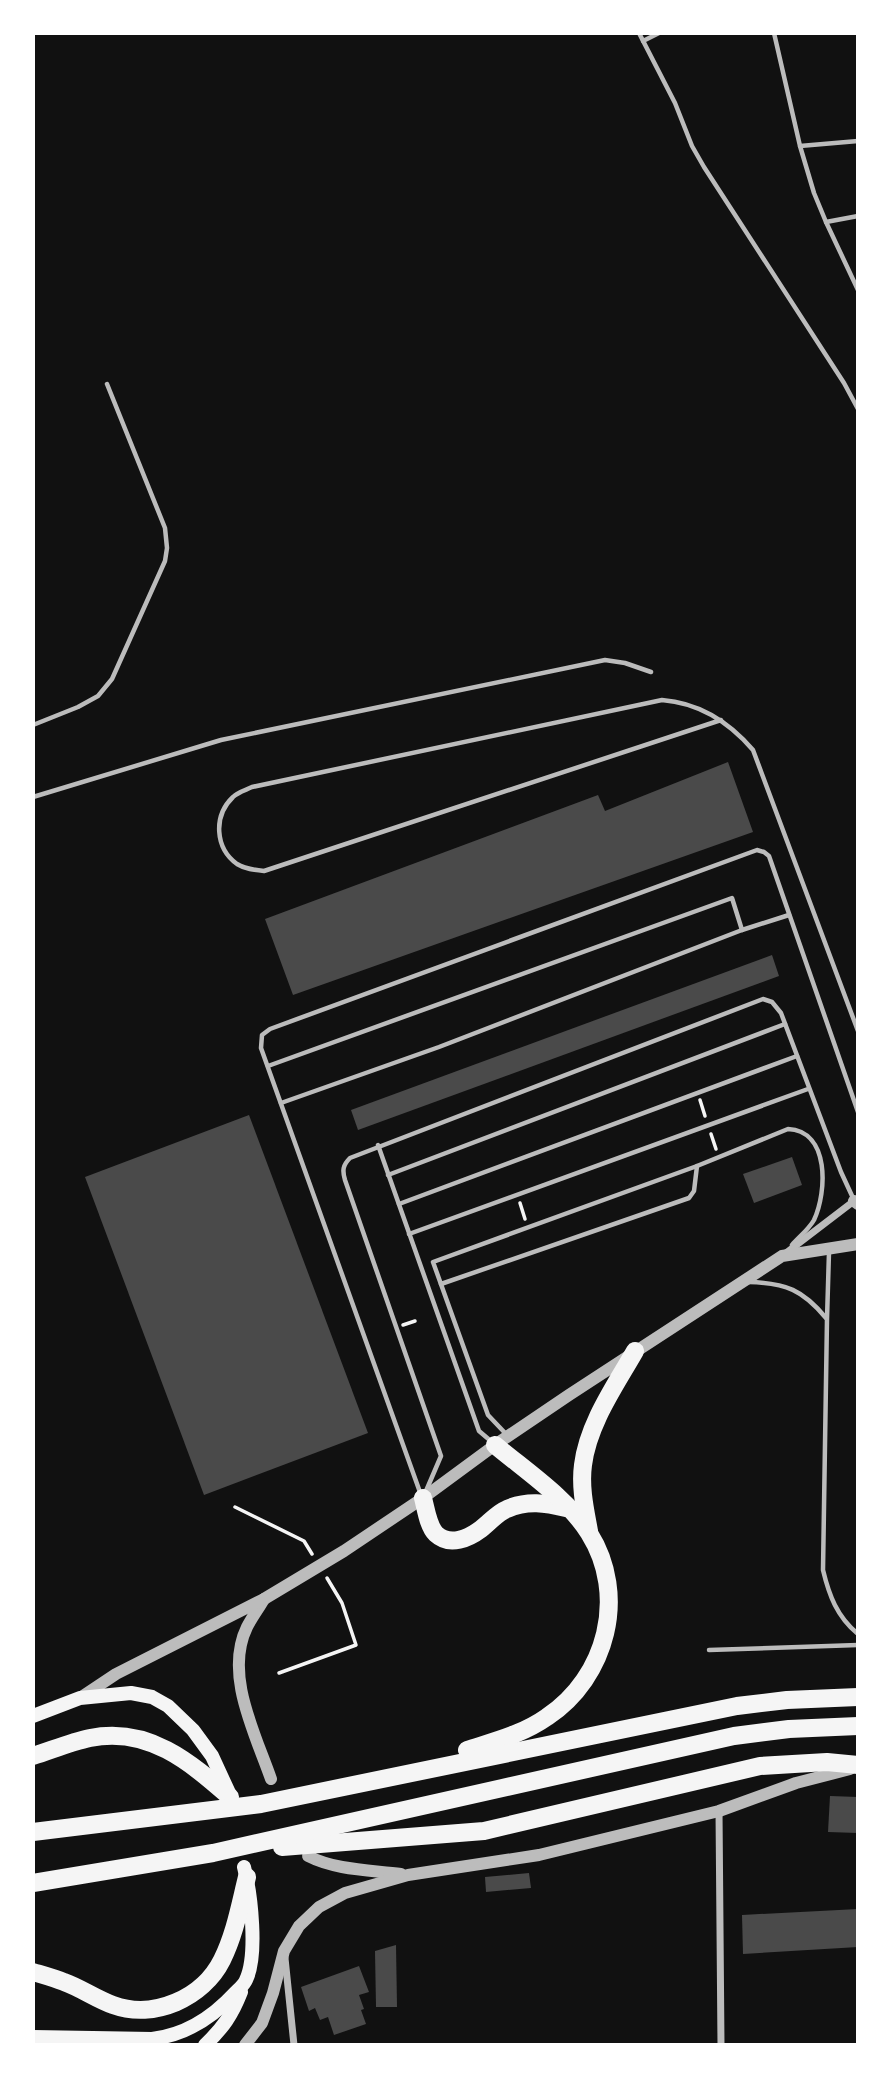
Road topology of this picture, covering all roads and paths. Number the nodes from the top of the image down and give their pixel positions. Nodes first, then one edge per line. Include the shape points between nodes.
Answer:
1 (639, 33) edge
2 (659, 33) edge
3 (774, 33) edge
4 (643, 41) junction
5 (858, 141) edge
6 (800, 146) junction
7 (858, 216) edge
8 (826, 222) junction
9 (858, 290) edge
10 (107, 384) dead end
11 (858, 409) edge
12 (651, 672) dead end
13 (721, 720) junction
14 (33, 725) edge
15 (33, 797) edge
16 (789, 915) junction
17 (743, 930) junction
18 (785, 1024) junction
19 (858, 1031) edge
20 (797, 1056) junction
21 (268, 1066) junction
22 (808, 1089) junction
23 (281, 1104) junction
24 (858, 1112) edge
25 (379, 1146) junction
26 (696, 1166) junction
27 (388, 1175) junction
28 (857, 1201) edge
29 (399, 1204) junction
30 (409, 1234) junction
31 (858, 1244) edge
32 (830, 1247) junction
33 (782, 1256) junction
34 (741, 1282) junction
35 (441, 1284) junction
36 (827, 1319) junction
37 (635, 1351) junction
38 (502, 1441) junction
39 (423, 1498) junction
40 (235, 1507) dead end
41 (569, 1509) junction
42 (589, 1533) junction
43 (317, 1562) dead end
44 (323, 1572) dead end
45 (264, 1599) junction
46 (858, 1634) edge
47 (858, 1645) edge
48 (709, 1650) dead end
49 (279, 1673) dead end
50 (80, 1698) junction
51 (858, 1698) edge
52 (34, 1715) edge
53 (858, 1726) edge
54 (33, 1756) edge
55 (858, 1767) edge
56 (377, 1778) junction
57 (271, 1779) dead end
58 (230, 1797) joint
59 (719, 1811) junction
60 (33, 1832) edge
61 (213, 1853) junction
62 (308, 1856) dead end
63 (246, 1872) joint
64 (408, 1875) junction
65 (33, 1883) edge
66 (284, 1951) junction
67 (33, 1972) edge
68 (246, 1981) junction
69 (33, 2037) edge
70 (205, 2045) edge
71 (245, 2045) edge
72 (294, 2045) edge
73 (721, 2045) edge

1 - 4 lane
2 - 4 lane
3 - 6 lane
4 - 11 lane via 704,167
5 - 6 lane
6 - 8 lane
7 - 8 lane
8 - 9 lane
10 - 14 lane via 165,528 165,561 112,678 98,696
12 - 15 lane via 605,660 221,740
13 - 13 lane via 689,704 662,700 252,787 235,795 224,808 219,836 239,865 264,871
13 - 19 lane via 753,750
16 - 17 lane
16 - 21 lane via 769,856 757,850 270,1029 262,1035 261,1048
16 - 24 lane
17 - 21 lane via 732,898
17 - 23 lane
18 - 20 lane
18 - 25 lane via 772,1002 764,999
18 - 27 lane
20 - 22 lane
20 - 29 lane
21 - 23 lane
22 - 28 lane
22 - 30 lane
23 - 39 lane
25 - 27 lane
25 - 39 lane via 350,1158 342,1170 441,1456
26 - 33 lane via 788,1129 805,1133 816,1144 822,1185 818,1208 813,1223
26 - 35 lane via 689,1198
26 - 35 lane via 433,1262
27 - 29 lane
28 - 33 street
29 - 30 lane
30 - 38 lane via 479,1431
31 - 32 street
32 - 33 street
32 - 36 lane
33 - 34 street
34 - 36 lane via 789,1287
34 - 37 street
35 - 38 lane via 488,1415
36 - 46 lane via 823,1570 838,1613
37 - 38 street
37 - 42 highway via 586,1448 583,1500
38 - 39 street
38 - 41 highway
39 - 41 highway via 436,1534 458,1541 506,1509 524,1503
39 - 45 street
40 - 43 path via 304,1541
41 - 42 highway
42 - 56 highway via 609,1583 608,1619 595,1663 568,1700 504,1739
44 - 49 path via 342,1603 356,1646
45 - 50 street via 116,1674
45 - 57 street via 243,1637 238,1680
47 - 48 lane
50 - 52 main road
50 - 58 main road via 131,1693 169,1706 212,1756
51 - 56 highway via 737,1706
53 - 61 highway via 734,1736
54 - 58 highway via 92,1738 142,1739 159,1744
55 - 59 street
55 - 61 highway via 827,1762 760,1766 484,1831
56 - 60 highway via 261,1804
59 - 64 street via 539,1854
59 - 73 street
61 - 65 highway
62 - 64 street via 347,1867
63 - 67 highway via 222,1961 191,1994 163,2007 133,2009
63 - 68 main road via 252,1936
64 - 66 street via 345,1893 320,1907 299,1926
66 - 71 street via 262,2023
66 - 72 street
68 - 69 main road via 205,2020 169,2037
68 - 70 main road via 223,2028

